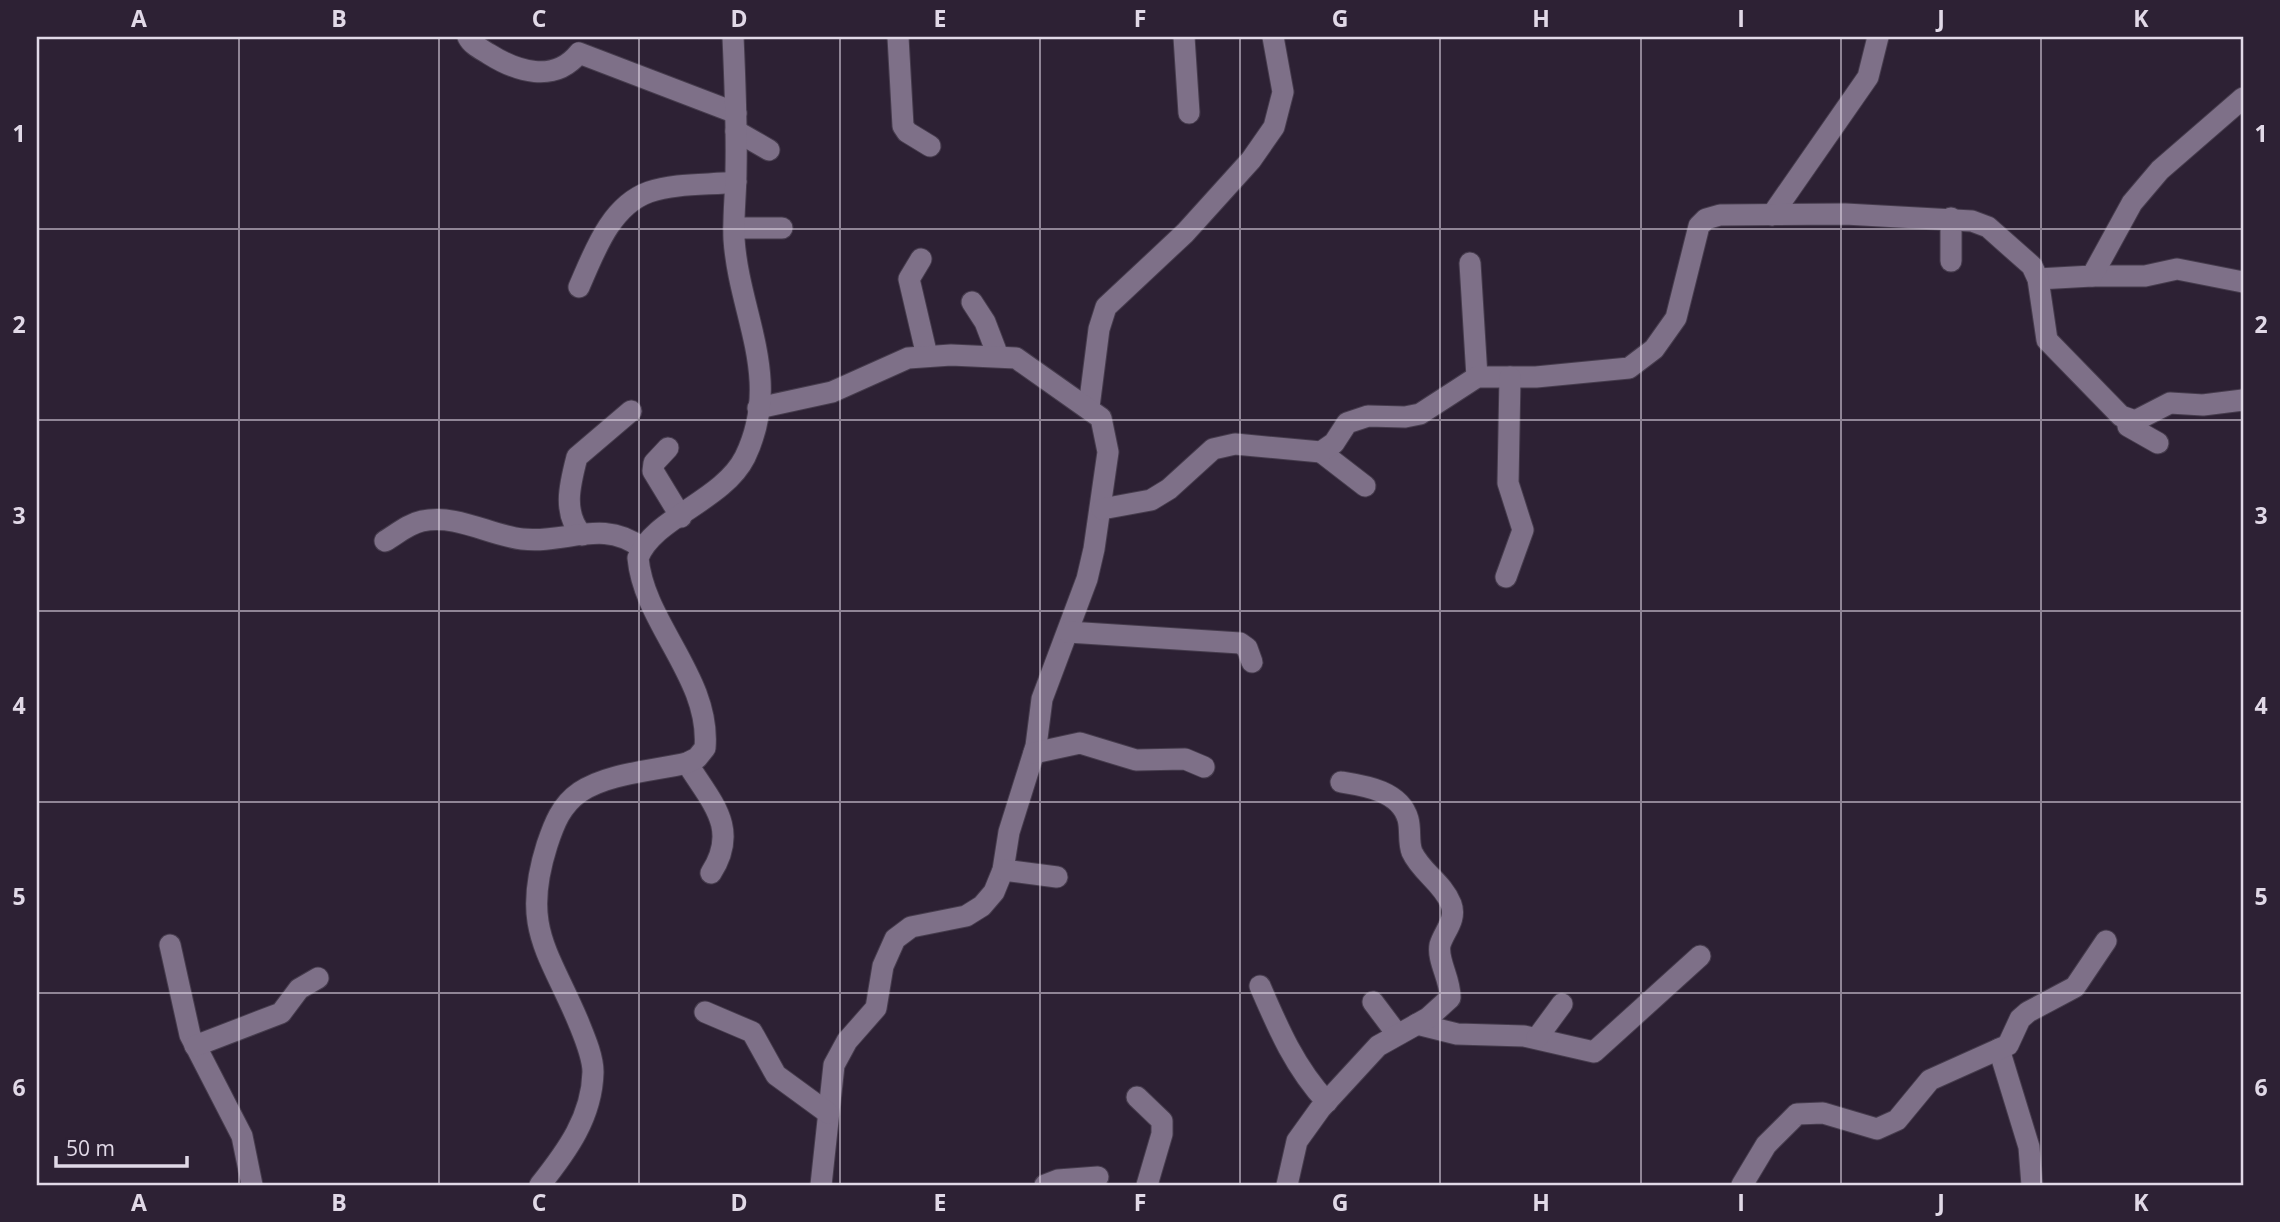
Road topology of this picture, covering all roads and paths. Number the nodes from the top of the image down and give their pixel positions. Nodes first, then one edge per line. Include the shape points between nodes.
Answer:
1 (468, 37) edge
2 (733, 37) edge
3 (898, 37) edge
4 (1184, 37) edge
5 (1273, 37) edge
6 (1878, 37) edge
7 (580, 45) edge
8 (2243, 98) edge
9 (1189, 113) dead end
10 (736, 122) junction
11 (930, 146) dead end
12 (769, 150) dead end
13 (736, 182) junction
14 (1772, 215) junction
15 (1951, 218) junction
16 (734, 228) junction
17 (782, 228) dead end
18 (921, 259) dead end
19 (1951, 261) dead end
20 (1470, 263) dead end
21 (2092, 276) junction
22 (2038, 279) junction
23 (2243, 282) edge
24 (579, 287) dead end
25 (972, 302) dead end
26 (927, 356) junction
27 (998, 356) junction
28 (1477, 377) junction
29 (1510, 377) junction
30 (2236, 401) edge
31 (1089, 407) junction
32 (758, 408) junction
33 (631, 411) dead end
34 (2127, 419) junction
35 (2243, 419) edge
36 (2158, 443) dead end
37 (668, 448) dead end
38 (1321, 452) junction
39 (1366, 486) dead end
40 (1102, 509) junction
41 (681, 517) junction
42 (582, 535) junction
43 (385, 541) dead end
44 (642, 548) junction
45 (1506, 577) dead end
46 (1068, 632) junction
47 (1252, 662) dead end
48 (1034, 753) junction
49 (687, 763) junction
50 (1204, 767) dead end
51 (1341, 782) dead end
52 (1003, 870) junction
53 (711, 873) dead end
54 (1057, 877) dead end
55 (2106, 941) dead end
56 (170, 945) dead end
57 (1700, 956) dead end
58 (318, 978) dead end
59 (1260, 986) dead end
60 (1373, 1002) dead end
61 (1562, 1004) dead end
62 (705, 1012) dead end
63 (1417, 1024) junction
64 (1397, 1034) junction
65 (1537, 1038) junction
66 (195, 1046) junction
67 (1999, 1049) junction
68 (1138, 1097) dead end
69 (1327, 1102) junction
70 (828, 1113) junction
71 (1098, 1177) dead end
72 (252, 1185) edge
73 (540, 1185) edge
74 (821, 1185) edge
75 (1045, 1185) edge
76 (1147, 1185) edge
77 (1287, 1185) edge
78 (1742, 1185) edge
79 (2032, 1185) edge

1 - 7 street via 510,67 523,70 552,71
2 - 10 street
3 - 11 street via 903,126
4 - 9 street
5 - 31 street via 1283,92 1275,127 1185,233 1107,307 1099,330
6 - 14 street via 1868,77
7 - 10 street
8 - 21 street via 2153,178 2132,203
10 - 12 street
10 - 13 street
13 - 16 street
13 - 24 street via 646,193 609,226
14 - 15 street
14 - 29 street via 1720,215 1699,226 1676,318 1654,349 1629,368
15 - 19 street
15 - 22 street via 1988,227 2032,266
16 - 17 street
16 - 32 street via 761,369
18 - 26 street via 909,279
20 - 28 street
21 - 22 street
21 - 23 street via 2145,276 2177,269
22 - 34 street via 2047,340 2053,350
25 - 27 street
26 - 27 street
26 - 32 street via 889,365 832,392
27 - 31 street via 1024,361
28 - 29 street
28 - 38 street via 1420,414 1368,416 1347,423 1334,443
29 - 45 street via 1508,482 1523,530
30 - 34 street via 2170,402 2135,421
30 - 35 street
31 - 40 street via 1106,428
32 - 41 street via 744,458 722,487
33 - 42 street via 577,457 569,512
34 - 36 street via 2128,426
37 - 41 street via 654,463 653,471
38 - 39 street
38 - 40 street via 1224,445 1205,454 1151,500
40 - 46 street via 1087,579
41 - 44 street
42 - 43 street via 523,539 441,520 409,526
42 - 44 street via 618,533
44 - 49 street via 638,558 647,593 680,657 702,715 705,748
46 - 47 street via 1240,643
46 - 48 street via 1042,699
48 - 50 street via 1080,743 1136,760 1185,760
48 - 52 street via 1009,832
49 - 53 street via 723,827 724,851
49 - 73 street via 600,781 569,801 555,823 542,861 537,926 593,1069 581,1125
51 - 63 street via 1372,788 1401,805 1408,818 1413,854 1451,904 1451,922 1440,947 1450,998
52 - 54 street
52 - 70 street via 994,892 974,911 911,927 895,939 883,966 876,1008 834,1065
55 - 67 street via 2075,987 2028,1012 2008,1045
56 - 66 street via 183,1014
57 - 65 street via 1599,1050 1587,1052
58 - 66 street via 299,989 281,1013
59 - 69 street via 1292,1058
60 - 64 street
61 - 65 street
62 - 70 street via 752,1032 776,1075
63 - 64 street
63 - 65 street via 1457,1034
64 - 69 street via 1364,1058
66 - 72 street via 242,1136
67 - 78 street via 1930,1080 1887,1126 1864,1127 1823,1113 1797,1114 1766,1145
67 - 79 street via 2029,1147
68 - 76 street via 1162,1121
69 - 77 street via 1300,1134
70 - 74 street
71 - 75 street

